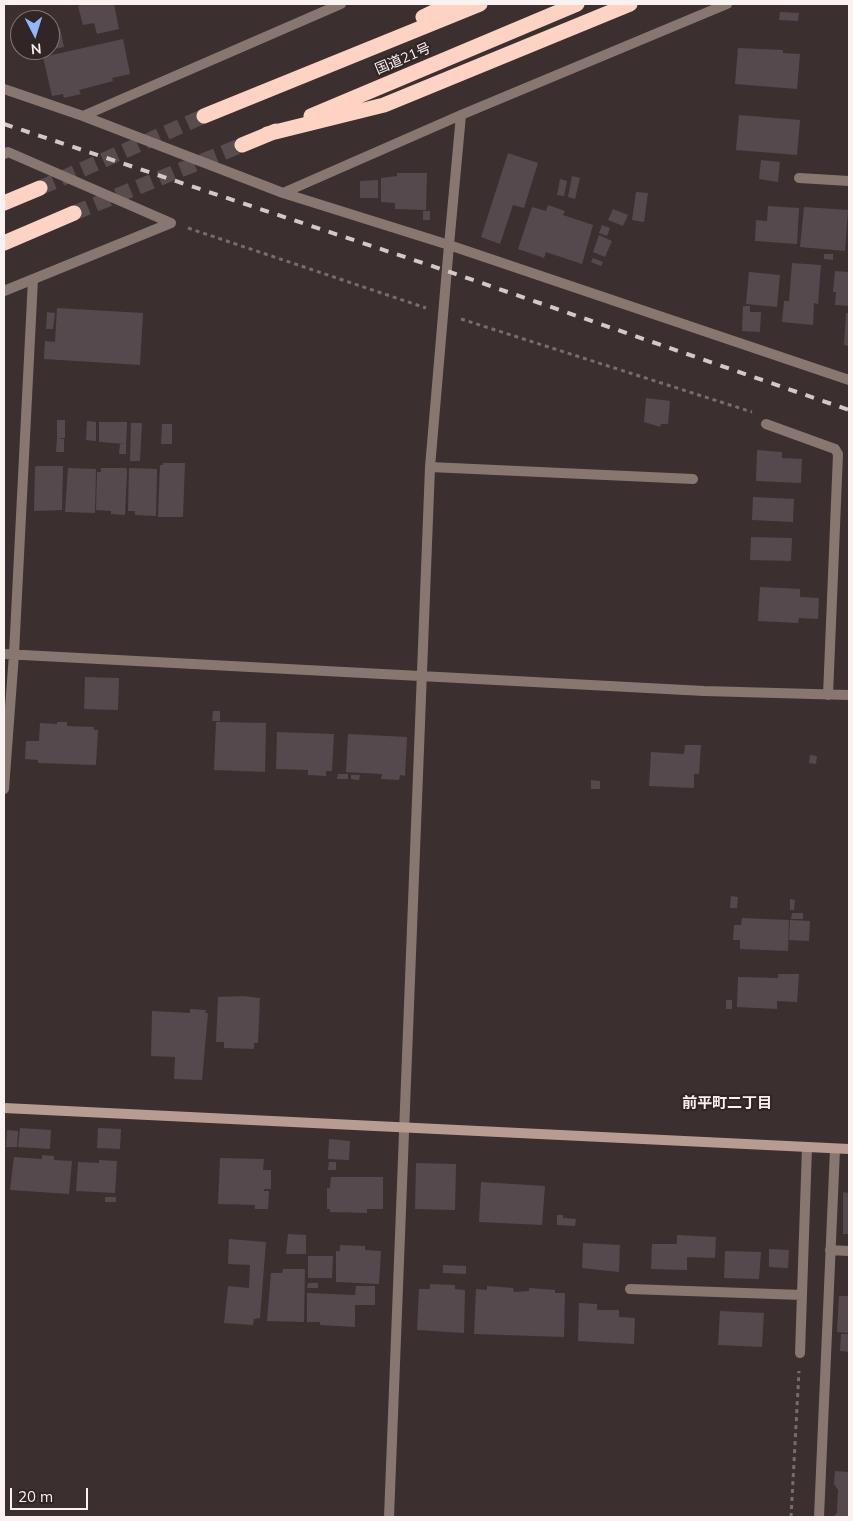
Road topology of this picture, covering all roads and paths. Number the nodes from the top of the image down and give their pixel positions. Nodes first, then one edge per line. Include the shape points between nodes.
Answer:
1 (341, 4) edge
2 (450, 4) edge
3 (480, 4) edge
4 (577, 4) edge
5 (630, 4) edge
6 (727, 4) edge
7 (313, 73) junction
8 (4, 90) edge
9 (461, 115) junction
10 (83, 116) junction
11 (204, 116) tunnel mouth
12 (267, 134) junction
13 (242, 145) tunnel mouth
14 (4, 154) edge
15 (799, 178) dead end
16 (849, 181) edge
17 (40, 188) tunnel mouth
18 (283, 193) junction
19 (4, 203) edge
20 (74, 213) tunnel mouth
21 (170, 223) junction
22 (4, 243) edge
23 (449, 245) junction
24 (33, 279) junction
25 (4, 291) edge
26 (443, 313) junction
27 (849, 380) edge
28 (755, 413) dead end
29 (766, 424) dead end
30 (430, 468) junction
31 (693, 478) dead end
32 (9, 654) edge
33 (423, 676) junction
34 (828, 694) junction
35 (849, 695) edge
36 (4, 789) edge
37 (4, 1108) edge
38 (404, 1128) junction
39 (807, 1147) junction
40 (835, 1149) junction
41 (849, 1149) edge
42 (830, 1250) junction
43 (849, 1251) edge
44 (630, 1289) dead end
45 (802, 1295) junction
46 (800, 1353) joint
47 (389, 1517) edge
48 (791, 1517) edge
49 (819, 1517) edge

1 - 10 street
2 - 7 highway
3 - 7 highway, 国道21号
4 - 12 highway, 国道21号
5 - 12 highway via 384,105
6 - 9 street
7 - 11 highway, 国道21号
8 - 10 street
9 - 18 street
9 - 23 street
10 - 18 street
12 - 13 highway, 国道21号
14 - 21 street via 8,152
15 - 16 street
17 - 19 highway
18 - 23 street
20 - 22 highway
21 - 24 street
21 - 26 path
23 - 26 street
23 - 27 street
24 - 25 street
24 - 32 street
26 - 28 path
26 - 30 street
29 - 34 street via 835,449 838,454
30 - 31 street
30 - 33 street
32 - 33 street
32 - 36 street
33 - 34 street via 768,694
33 - 38 street
34 - 35 street
37 - 38 street
38 - 39 street
38 - 47 street
39 - 40 street
39 - 45 street
40 - 41 street
40 - 42 street
42 - 43 street
42 - 49 street
44 - 45 street
45 - 46 street
46 - 48 path

